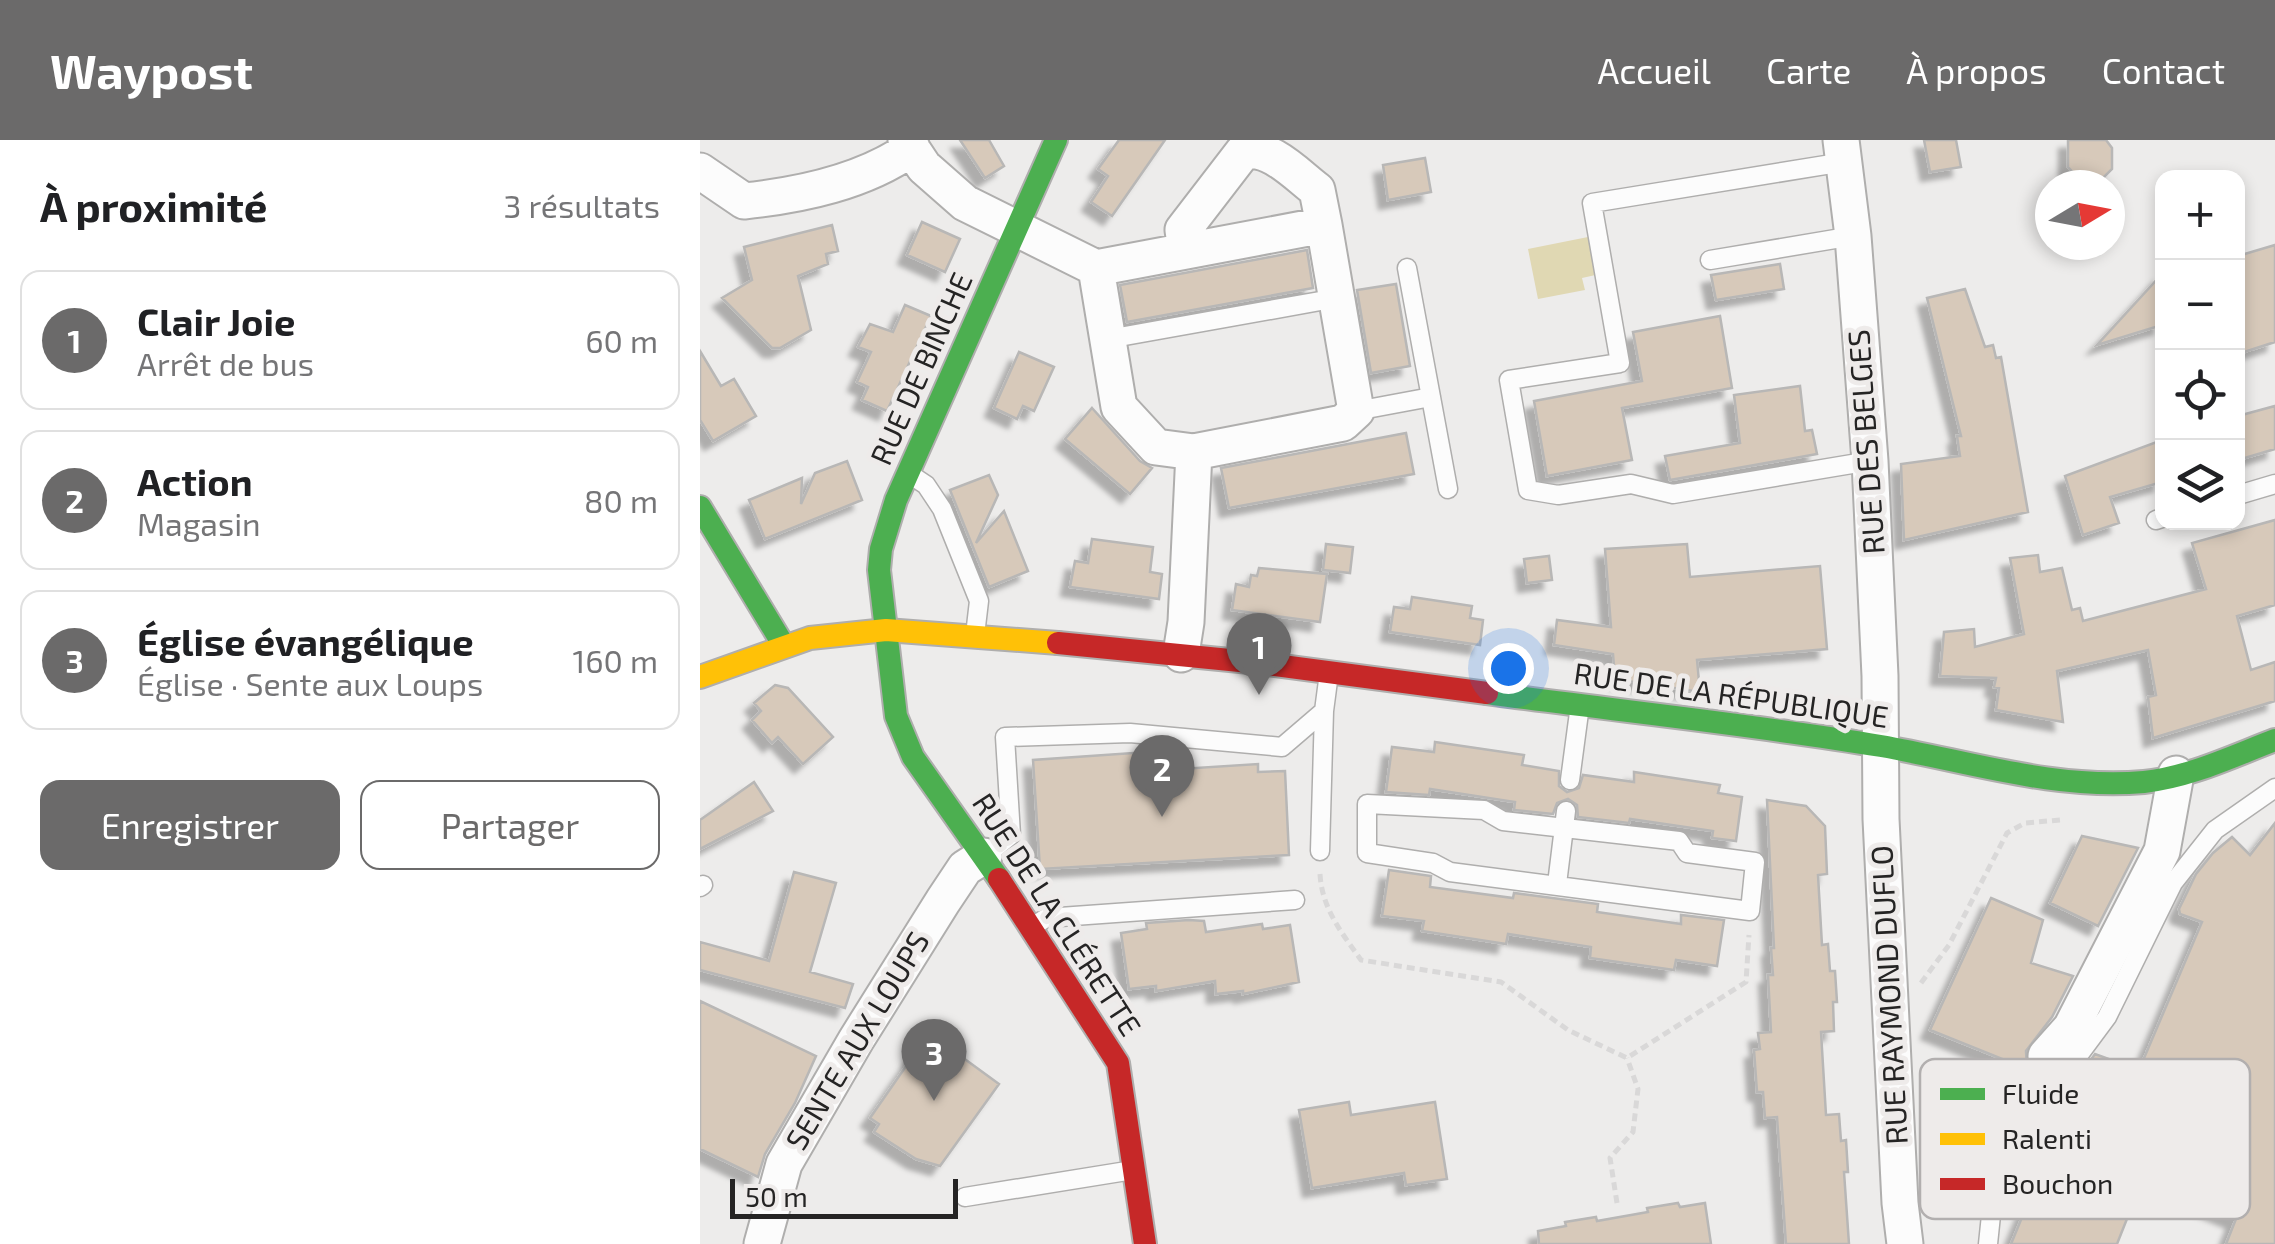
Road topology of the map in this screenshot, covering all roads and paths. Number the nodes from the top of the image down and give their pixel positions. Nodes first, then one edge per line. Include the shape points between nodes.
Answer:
1 (1056, 140) edge
2 (909, 144) edge
3 (1842, 151) edge
4 (700, 171) edge
5 (1324, 225) junction
6 (1018, 228) junction
7 (1853, 236) junction
8 (1186, 251) junction
9 (1710, 260) dead end
10 (1096, 268) junction
11 (1407, 268) dead end
12 (1337, 298) junction
13 (1108, 339) junction
14 (1431, 397) junction
15 (1356, 410) junction
16 (1194, 452) junction
17 (1870, 461) junction
18 (908, 472) junction
19 (2275, 484) edge
20 (1448, 489) dead end
21 (2245, 494) edge
22 (700, 506) edge
23 (886, 630) junction
24 (975, 635) junction
25 (784, 646) junction
26 (1181, 654) junction
27 (1329, 672) junction
28 (700, 677) edge
29 (1580, 705) junction
30 (1324, 711) junction
31 (2275, 740) edge
32 (1882, 746) junction
33 (2176, 774) junction
34 (1570, 780) dead end
35 (2275, 788) edge
36 (1565, 820) junction
37 (2069, 820) dead end
38 (1320, 851) joint
39 (984, 856) junction
40 (1557, 884) junction
41 (1296, 900) dead end
42 (1750, 911) junction
43 (1031, 928) junction
44 (1892, 1011) junction
45 (2046, 1056) dead end
46 (1627, 1058) junction
47 (2076, 1059) edge
48 (1134, 1170) junction
49 (965, 1198) dead end
50 (1617, 1203) dead end
51 (1991, 1219) edge
52 (762, 1244) edge
53 (1145, 1244) edge
54 (1905, 1244) edge
55 (1988, 1244) edge

1 - 6 street, RUE DE BINCHE
2 - 4 street via 882,169 744,202
2 - 6 street via 924,167 966,203
3 - 7 street, RUE DES BELGES
3 - 17 lane via 1592,203 1620,363 1509,380 1528,490 1558,494 1631,484 1674,494
5 - 8 street
5 - 8 street via 1317,190 1254,148 1243,152 1184,230
5 - 12 street
6 - 10 street
6 - 18 street, RUE DE BINCHE
7 - 9 lane
7 - 17 street, RUE DES BELGES
8 - 10 street
10 - 13 street
11 - 14 lane
12 - 13 lane
12 - 15 street
13 - 16 street via 1119,407 1156,448
14 - 15 lane
14 - 20 lane
15 - 16 street via 1343,422
16 - 26 street
17 - 32 street, RUE DES BELGES
18 - 23 street, RUE DE BINCHE via 881,549
18 - 24 lane via 942,509 978,601
19 - 21 lane
22 - 25 street
23 - 24 street, RUE DE LA RÉPUBLIQUE
23 - 25 street, RUE DE LA RÉPUBLIQUE
23 - 39 street, RUE DE LA CLÉRETTE via 902,735
24 - 26 street, RUE DE LA RÉPUBLIQUE
25 - 28 street, RUE DE LA RÉPUBLIQUE
26 - 27 street, RUE DE LA RÉPUBLIQUE
27 - 29 street, RUE DE LA RÉPUBLIQUE
27 - 30 lane
29 - 32 street, RUE DE LA RÉPUBLIQUE
29 - 34 lane
30 - 38 lane
30 - 39 lane via 1282,747 1130,734 1005,738 1011,835
31 - 33 street, RUE DE LA RÉPUBLIQUE
32 - 33 street, RUE DE LA RÉPUBLIQUE via 2089,781 2144,782
32 - 44 street, RUE RAYMOND DUFLO
33 - 45 street via 2162,852 2071,1028
35 - 47 lane via 2215,830 2173,884 2107,1017
36 - 40 lane
36 - 40 lane via 1367,804 1366,853 1434,863 1450,872
36 - 42 lane via 1679,841 1687,853 1755,862
37 - 44 path via 2025,824 2007,833 1941,958
38 - 46 path via 1330,916 1361,960 1501,982 1568,1030
39 - 43 street, RUE DE LA CLÉRETTE
39 - 52 street, SENTE AUX LOUPS via 965,868 943,901 784,1164
40 - 42 lane
41 - 43 lane via 1046,918
42 - 46 path via 1746,982
43 - 48 street, RUE DE LA CLÉRETTE via 1118,1063
44 - 54 street, RUE RAYMOND DUFLO
46 - 50 path via 1638,1090 1633,1132 1610,1158
48 - 49 lane
48 - 53 street, RUE DE LA CLÉRETTE
51 - 55 lane

